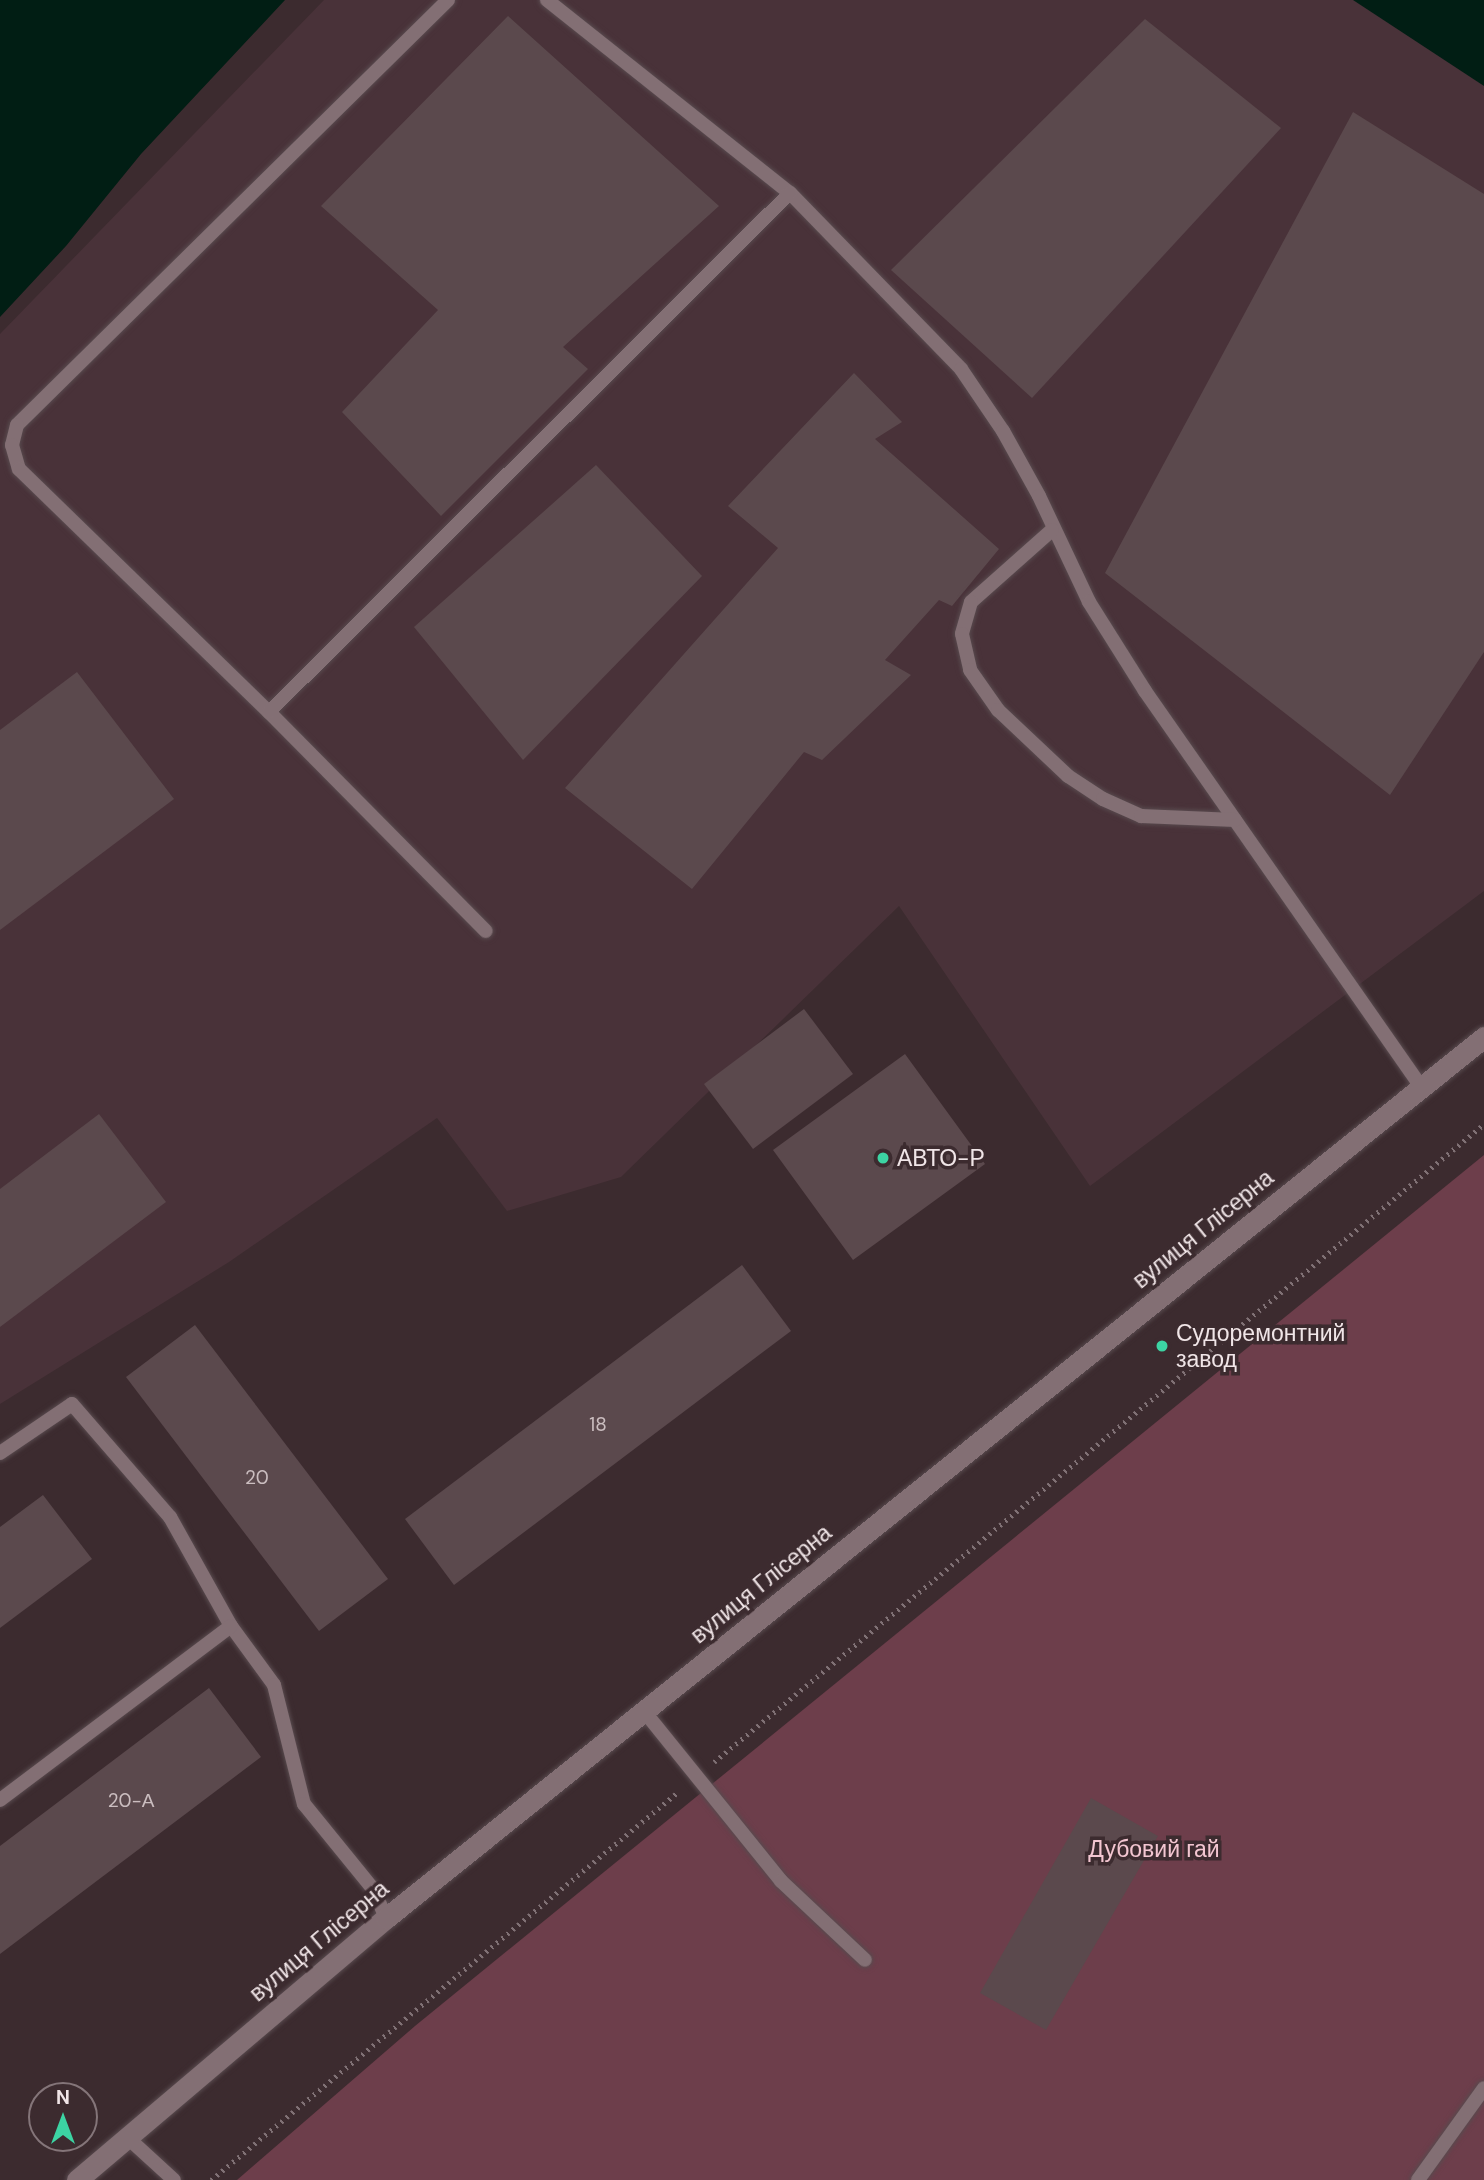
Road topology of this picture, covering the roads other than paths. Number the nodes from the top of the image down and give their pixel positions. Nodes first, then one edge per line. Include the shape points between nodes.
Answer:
1 (448, 0) edge
2 (547, 0) edge
3 (790, 193) junction
4 (1052, 530) junction
5 (270, 712) junction
6 (1235, 820) junction
7 (486, 930) dead end
8 (1484, 1037) edge
9 (1421, 1087) junction
10 (0, 1452) edge
11 (231, 1626) junction
12 (644, 1711) junction
13 (0, 1800) edge
14 (386, 1918) junction
15 (865, 1960) dead end
16 (1484, 2088) edge
17 (128, 2138) junction
18 (77, 2180) edge
19 (174, 2180) edge
20 (1418, 2180) edge

1 - 5 lane via 17,425 12,445 19,469
2 - 3 lane
3 - 4 lane via 961,369 1003,432 1039,496
3 - 5 lane
4 - 6 lane via 1102,624
4 - 6 lane via 971,602 962,634 970,670 998,710 1068,776 1103,799 1141,816
5 - 7 lane
6 - 9 lane
8 - 9 street, вулиця Глісерна
9 - 12 street, вулиця Глісерна
10 - 11 lane via 72,1405 170,1517
11 - 13 lane
11 - 14 lane via 274,1685 304,1804 374,1890
12 - 14 street, вулиця Глісерна
12 - 15 lane via 781,1881
14 - 17 street, вулиця Глісерна
16 - 20 lane
17 - 18 street, вулиця Глісерна
17 - 19 lane

